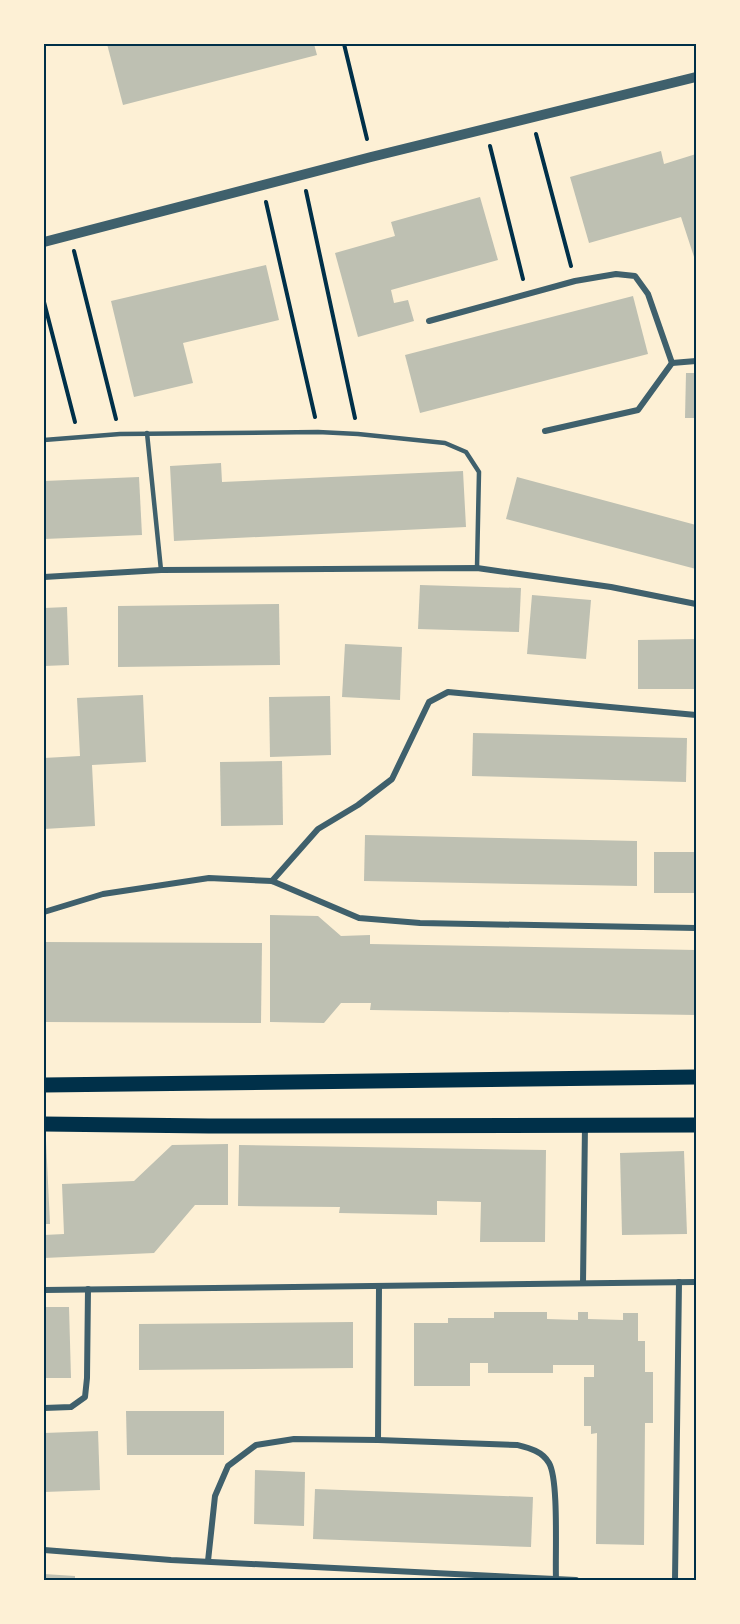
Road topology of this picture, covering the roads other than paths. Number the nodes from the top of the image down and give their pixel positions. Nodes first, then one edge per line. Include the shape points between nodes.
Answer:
1 (696, 77) edge
2 (44, 242) edge
3 (429, 321) dead end
4 (696, 361) edge
5 (672, 363) junction
6 (545, 431) dead end
7 (147, 434) junction
8 (44, 440) edge
9 (477, 568) junction
10 (161, 570) junction
11 (44, 577) edge
12 (696, 604) edge
13 (696, 715) edge
14 (272, 881) junction
15 (44, 912) edge
16 (696, 928) edge
17 (696, 1077) edge
18 (44, 1085) edge
19 (44, 1124) edge
20 (585, 1125) junction
21 (696, 1125) edge
22 (679, 1282) junction
23 (696, 1282) edge
24 (583, 1283) junction
25 (380, 1286) junction
26 (88, 1289) junction
27 (44, 1290) edge
28 (44, 1408) edge
29 (378, 1440) junction
30 (44, 1550) edge
31 (208, 1561) junction
32 (556, 1579) edge
33 (576, 1581) edge
34 (675, 1581) edge

1 - 2 street
3 - 5 street via 575,281 616,274 635,276 648,294
4 - 5 street
5 - 6 street via 638,410
7 - 8 lane
7 - 9 lane via 318,432 445,443 466,452 478,472
7 - 10 lane
9 - 10 street
9 - 12 street
10 - 11 street
13 - 14 street via 448,692 429,702 392,779 318,829
14 - 15 street via 209,878 103,894
14 - 16 street via 359,918 420,923
17 - 18 main road
19 - 20 main road
20 - 21 main road
20 - 24 street
22 - 23 street
22 - 24 street
22 - 34 street
24 - 25 street
25 - 26 street
25 - 29 street
26 - 27 street
26 - 28 street via 85,1397 71,1407
29 - 31 street via 294,1439 256,1445 228,1466 215,1496
29 - 32 street via 517,1445 535,1450 549,1463 554,1481
30 - 31 street
31 - 32 street
32 - 33 street

